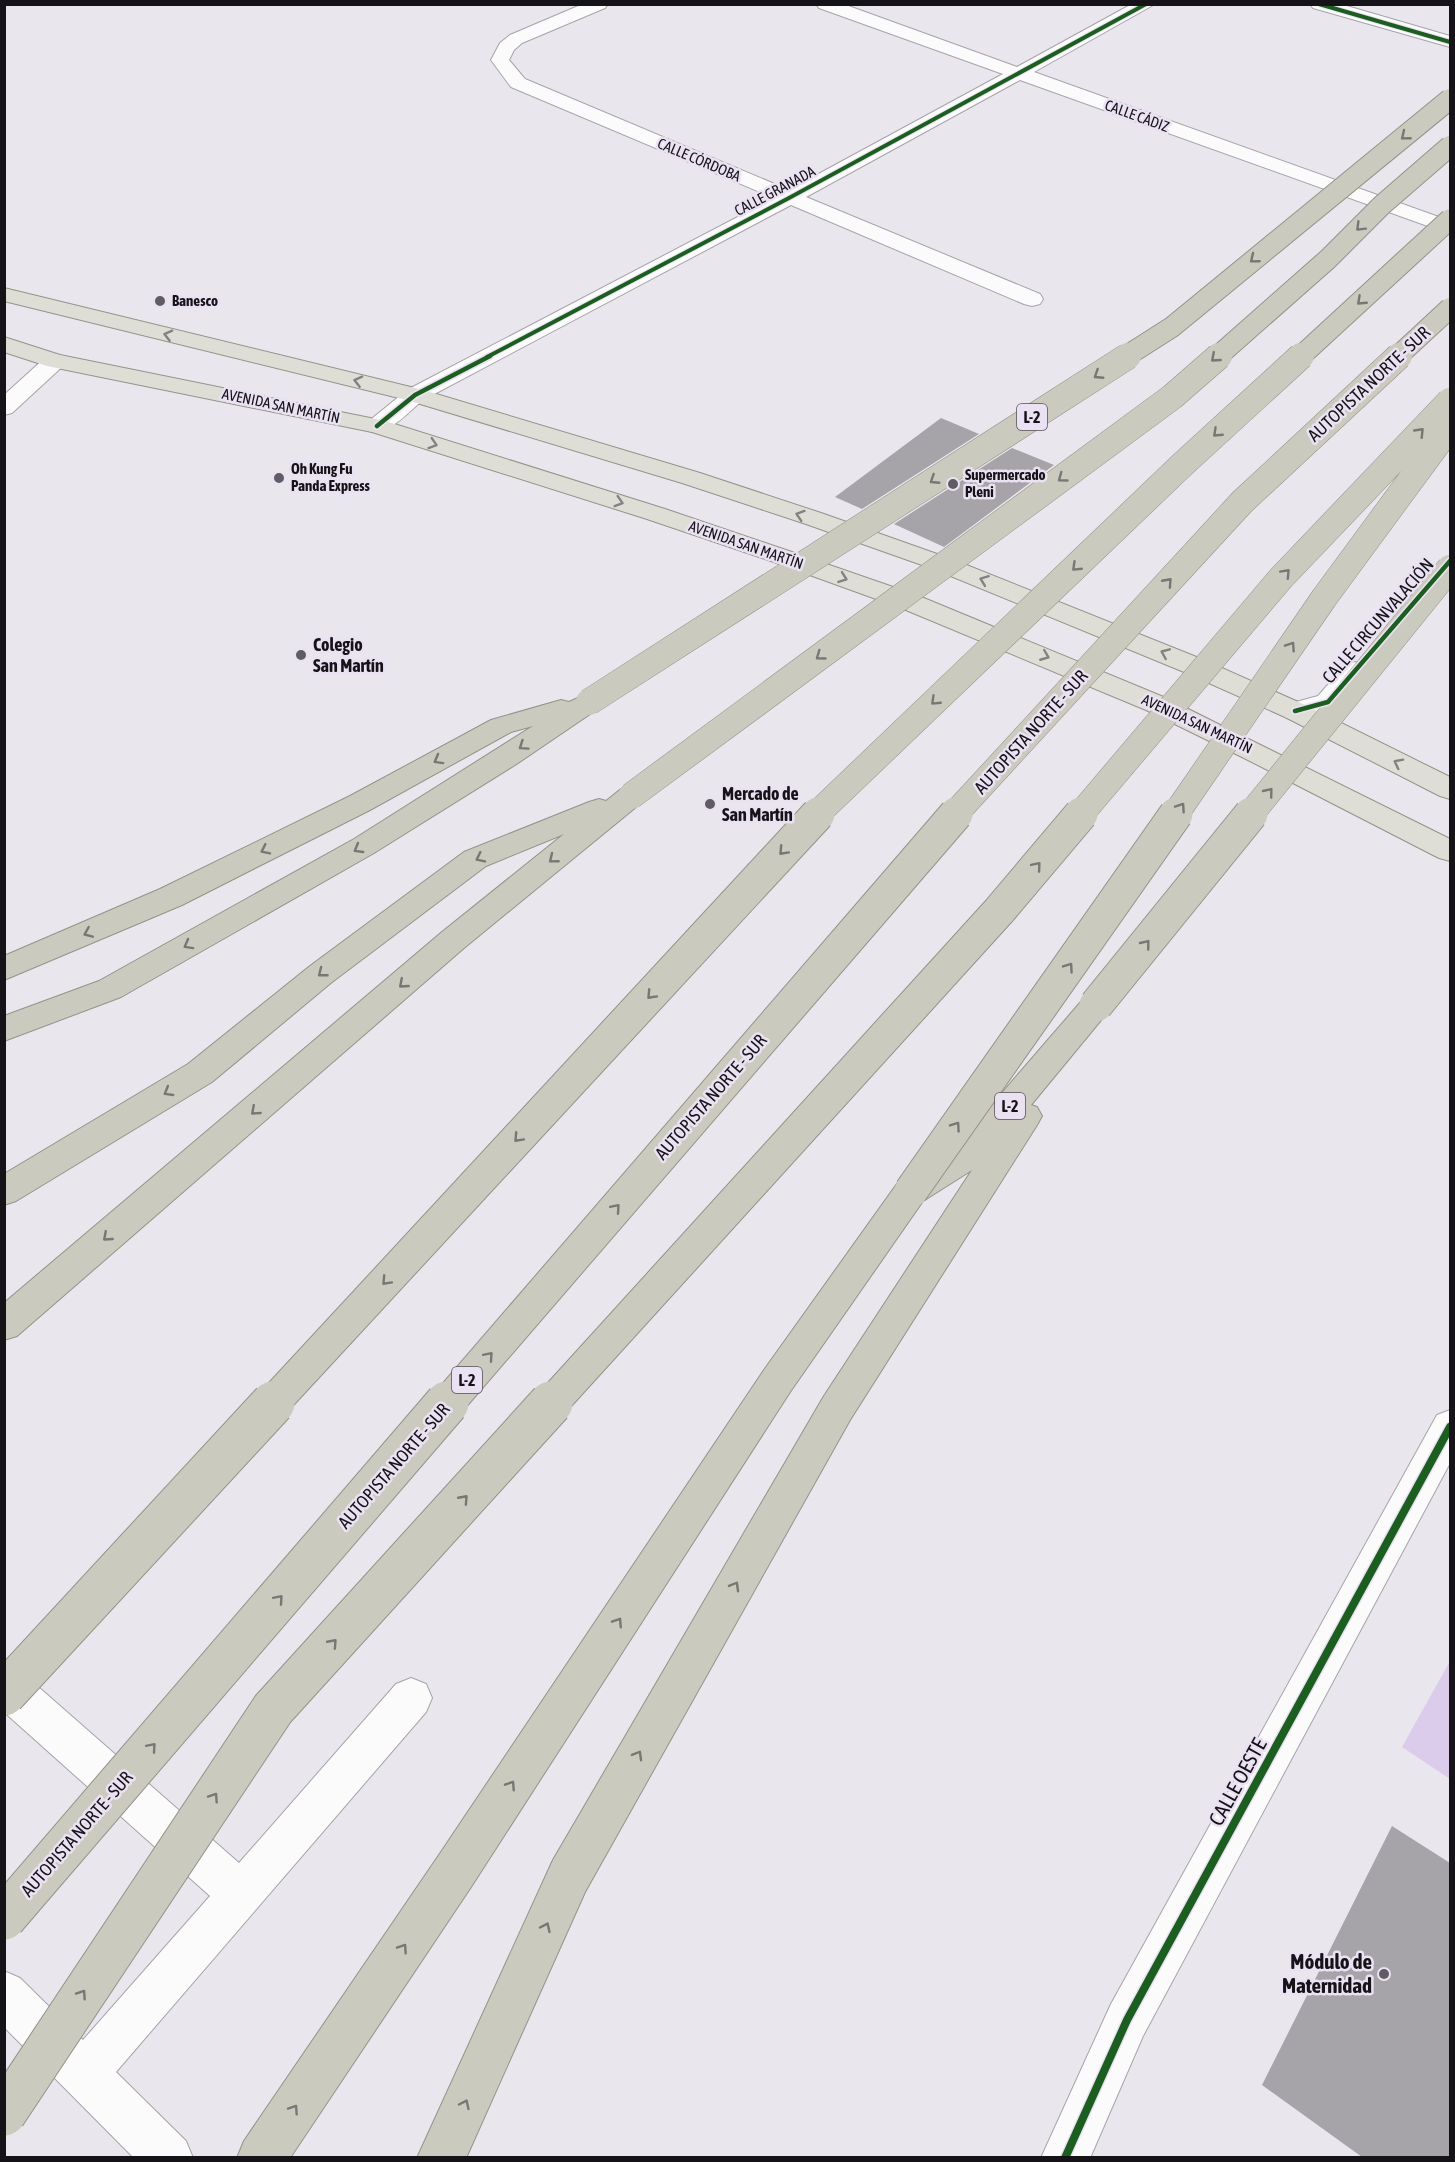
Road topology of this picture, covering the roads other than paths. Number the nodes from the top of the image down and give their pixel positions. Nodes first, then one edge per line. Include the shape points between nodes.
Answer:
1 (599, 4) edge
2 (825, 4) edge
3 (1146, 4) edge
4 (1319, 4) edge
5 (1450, 42) edge
6 (1016, 73) junction
7 (1450, 99) edge
8 (1450, 147) edge
9 (789, 198) junction
10 (1450, 219) edge
11 (1450, 228) edge
12 (4, 294) edge
13 (1032, 299) dead end
14 (1450, 308) edge
15 (4, 344) edge
16 (55, 362) junction
17 (415, 395) junction
18 (1450, 400) edge
19 (4, 408) edge
20 (1450, 425) edge
21 (377, 426) junction
22 (1450, 561) edge
23 (1450, 568) edge
24 (589, 702) junction
25 (1295, 711) junction
26 (1450, 789) edge
27 (631, 796) junction
28 (1450, 851) edge
29 (4, 969) edge
30 (1096, 1005) junction
31 (4, 1029) edge
32 (4, 1191) edge
33 (910, 1191) junction
34 (4, 1325) edge
35 (1450, 1427) edge
36 (4, 1684) edge
37 (4, 1694) edge
38 (411, 1698) dead end
39 (241, 1894) junction
40 (4, 1918) edge
41 (4, 1994) edge
42 (85, 2073) junction
43 (4, 2114) edge
44 (169, 2157) edge
45 (261, 2157) edge
46 (441, 2157) edge
47 (1065, 2157) edge

1 - 9 street, CALLE CÓRDOBA via 516,39 506,47 500,60 518,83
2 - 6 street, CALLE CÁDIZ
3 - 6 street, CALLE GRANADA
4 - 5 street
6 - 9 street, CALLE GRANADA
6 - 11 street, CALLE CÁDIZ
7 -> 24 highway, L-2, bridge via 1172,327
8 -> 27 highway, bridge via 1172,397
9 - 13 street, CALLE CÓRDOBA
9 - 17 street, CALLE GRANADA
10 -> 37 highway, bridge via 1183,464 823,808
17 -> 12 main road
40 -> 14 highway, AUTOPISTA NORTE - SUR / L-2, bridge via 930,842 1242,502
15 - 16 main road, AVENIDA SAN MARTÍN
16 - 19 street
16 - 21 main road, AVENIDA SAN MARTÍN
17 - 21 street, CALLE GRANADA
25 -> 17 main road via 1093,623 945,565 691,478
43 -> 18 highway, bridge via 273,1709 999,910 1281,578
33 -> 20 highway, L-2, bridge via 1324,598
21 -> 28 main road, AVENIDA SAN MARTÍN via 666,517 910,602 1156,704
22 - 25 street, CALLE CIRCUNVALACIÓN via 1328,702
30 -> 23 highway, L-2, bridge
24 -> 29 highway via 501,726 360,803 182,892
24 -> 31 highway via 364,846 110,989
26 -> 25 main road
27 -> 32 highway via 475,859 321,974 200,1073
27 -> 34 highway via 453,940
30 - 33 highway, L-2, bridge via 970,1154
46 -> 30 highway via 569,1876 837,1408
45 -> 33 highway via 455,1871 777,1381
35 - 47 street, CALLE OESTE via 1127,2020
36 - 39 street
38 - 39 street
39 - 42 street
41 - 42 street
42 - 44 street

